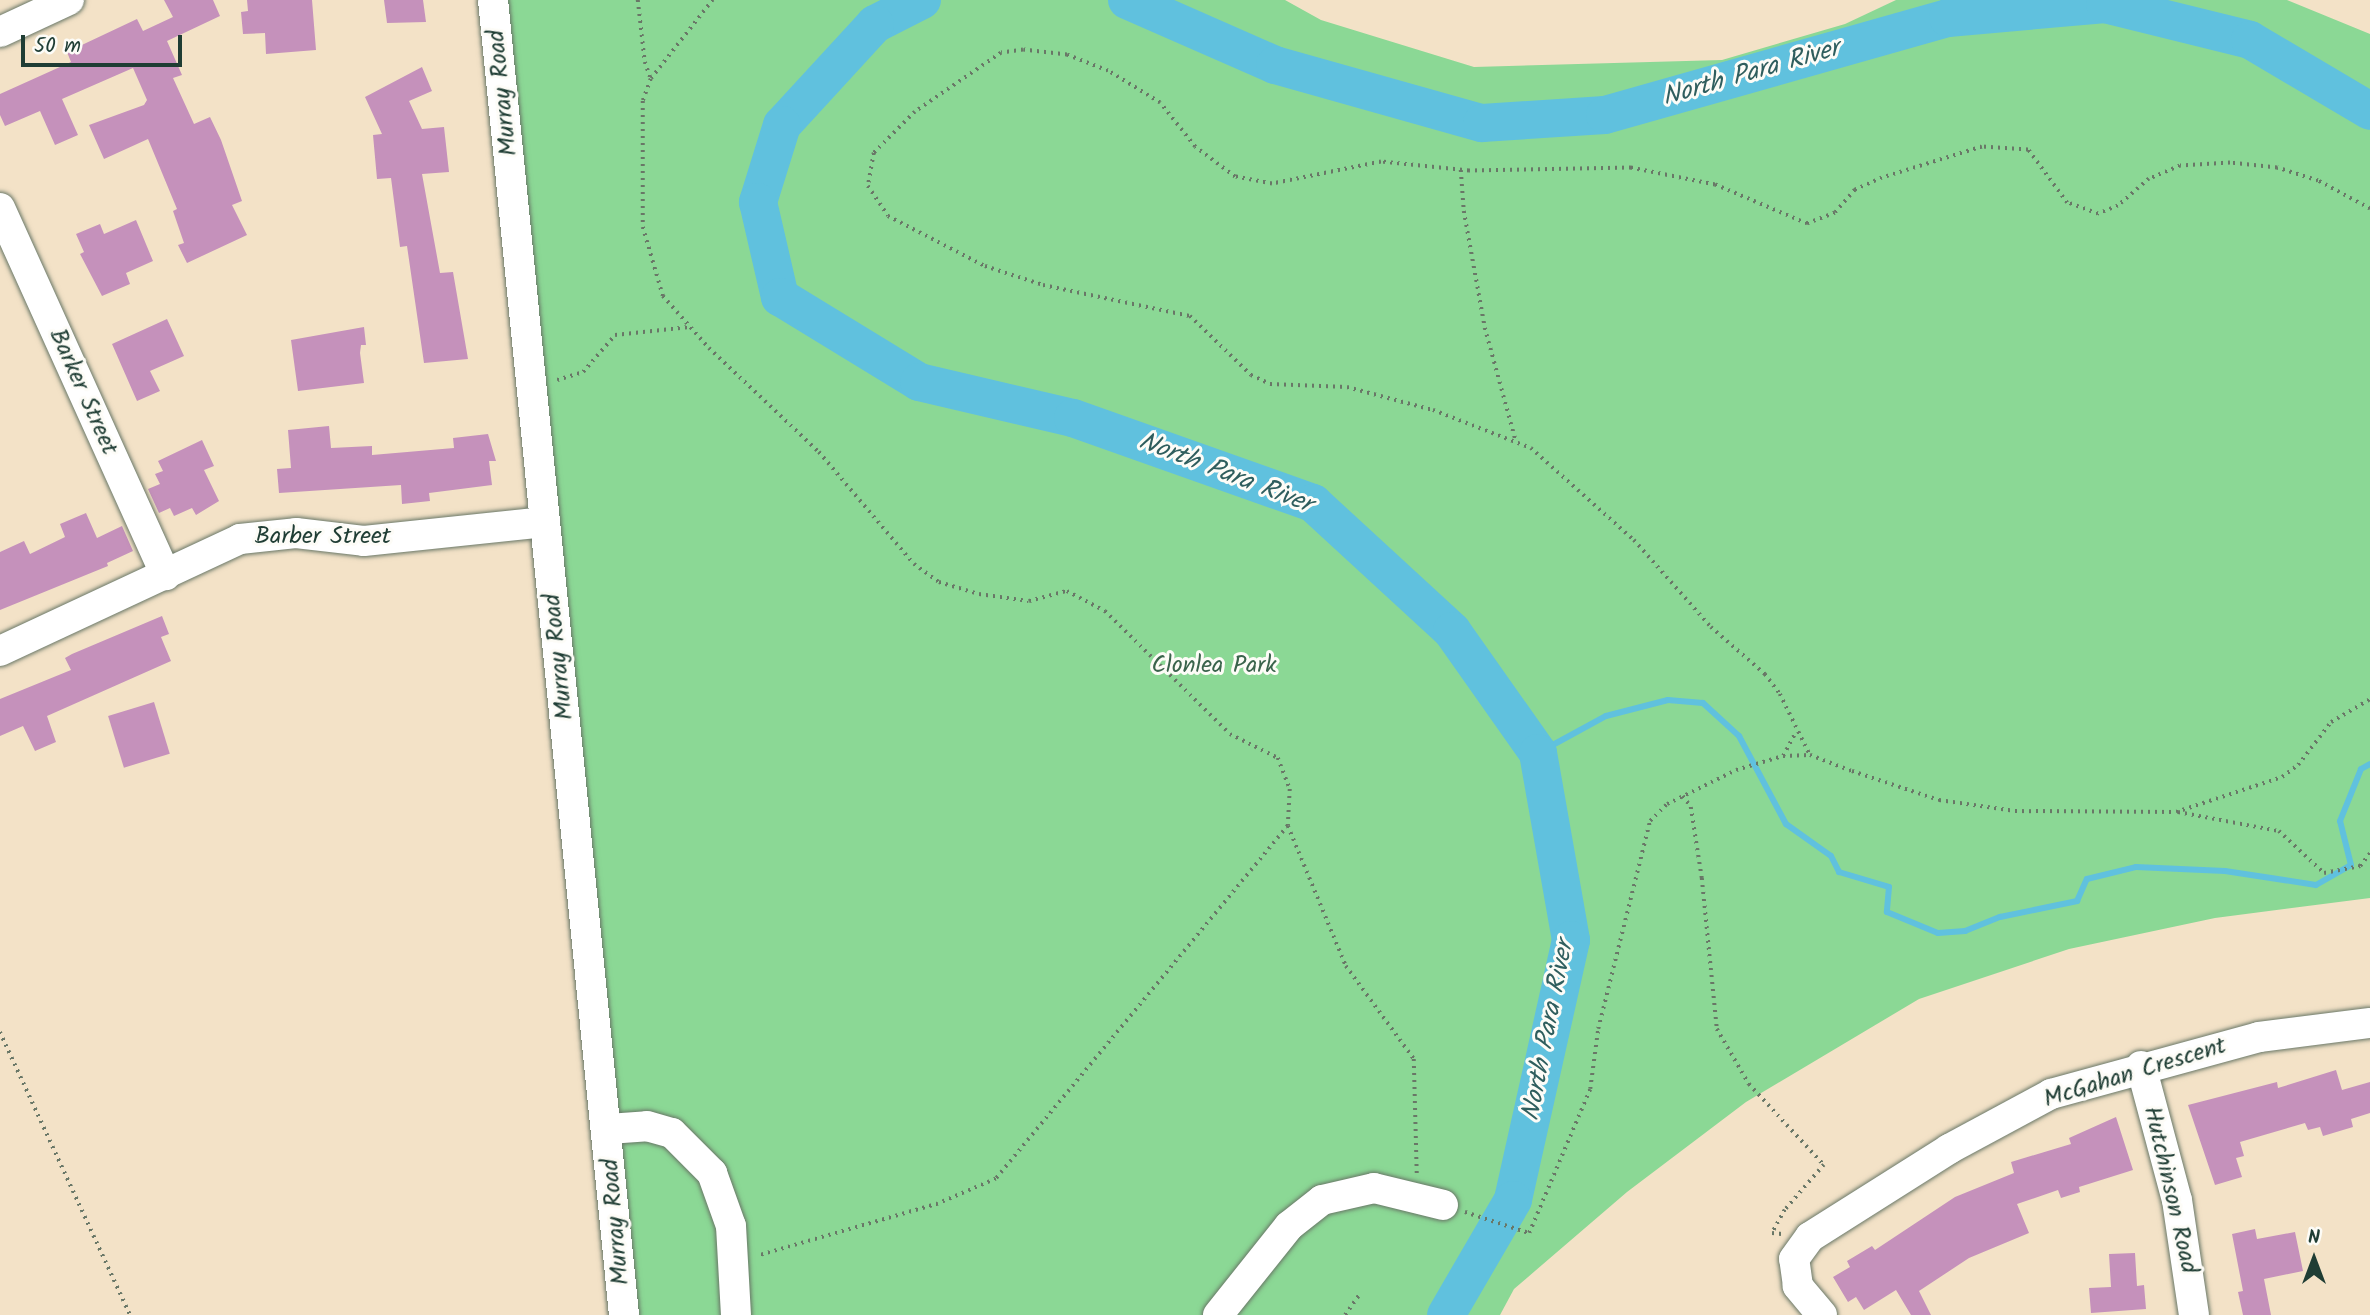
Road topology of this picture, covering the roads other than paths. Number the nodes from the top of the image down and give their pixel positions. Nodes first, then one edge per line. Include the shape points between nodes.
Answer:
1 (69, 0) edge
2 (493, 0) edge
3 (0, 32) edge
4 (0, 208) edge
5 (545, 522) junction
6 (166, 575) junction
7 (0, 651) edge
8 (2370, 1023) edge
9 (2141, 1066) junction
10 (608, 1129) junction
11 (1443, 1205) dead end
12 (624, 1315) edge
13 (736, 1315) edge
14 (1218, 1315) edge
15 (1822, 1315) edge
16 (2194, 1315) edge

1 - 3 street
2 - 5 street, Murray Road
4 - 6 street, Barker Street
5 - 6 street, Barber Street via 364,541 267,534 240,539
5 - 10 street, Murray Road
6 - 7 street, Barber Street
8 - 9 street, McGahan Crescent via 2259,1037
9 - 15 street, McGahan Crescent via 2052,1094 1949,1149 1810,1237 1794,1259 1798,1286
9 - 16 street, Hutchinson Road via 2176,1199
10 - 12 street, Murray Road
10 - 13 street via 659,1128 699,1156 722,1195 737,1264
11 - 14 street via 1374,1188 1322,1200 1289,1226

